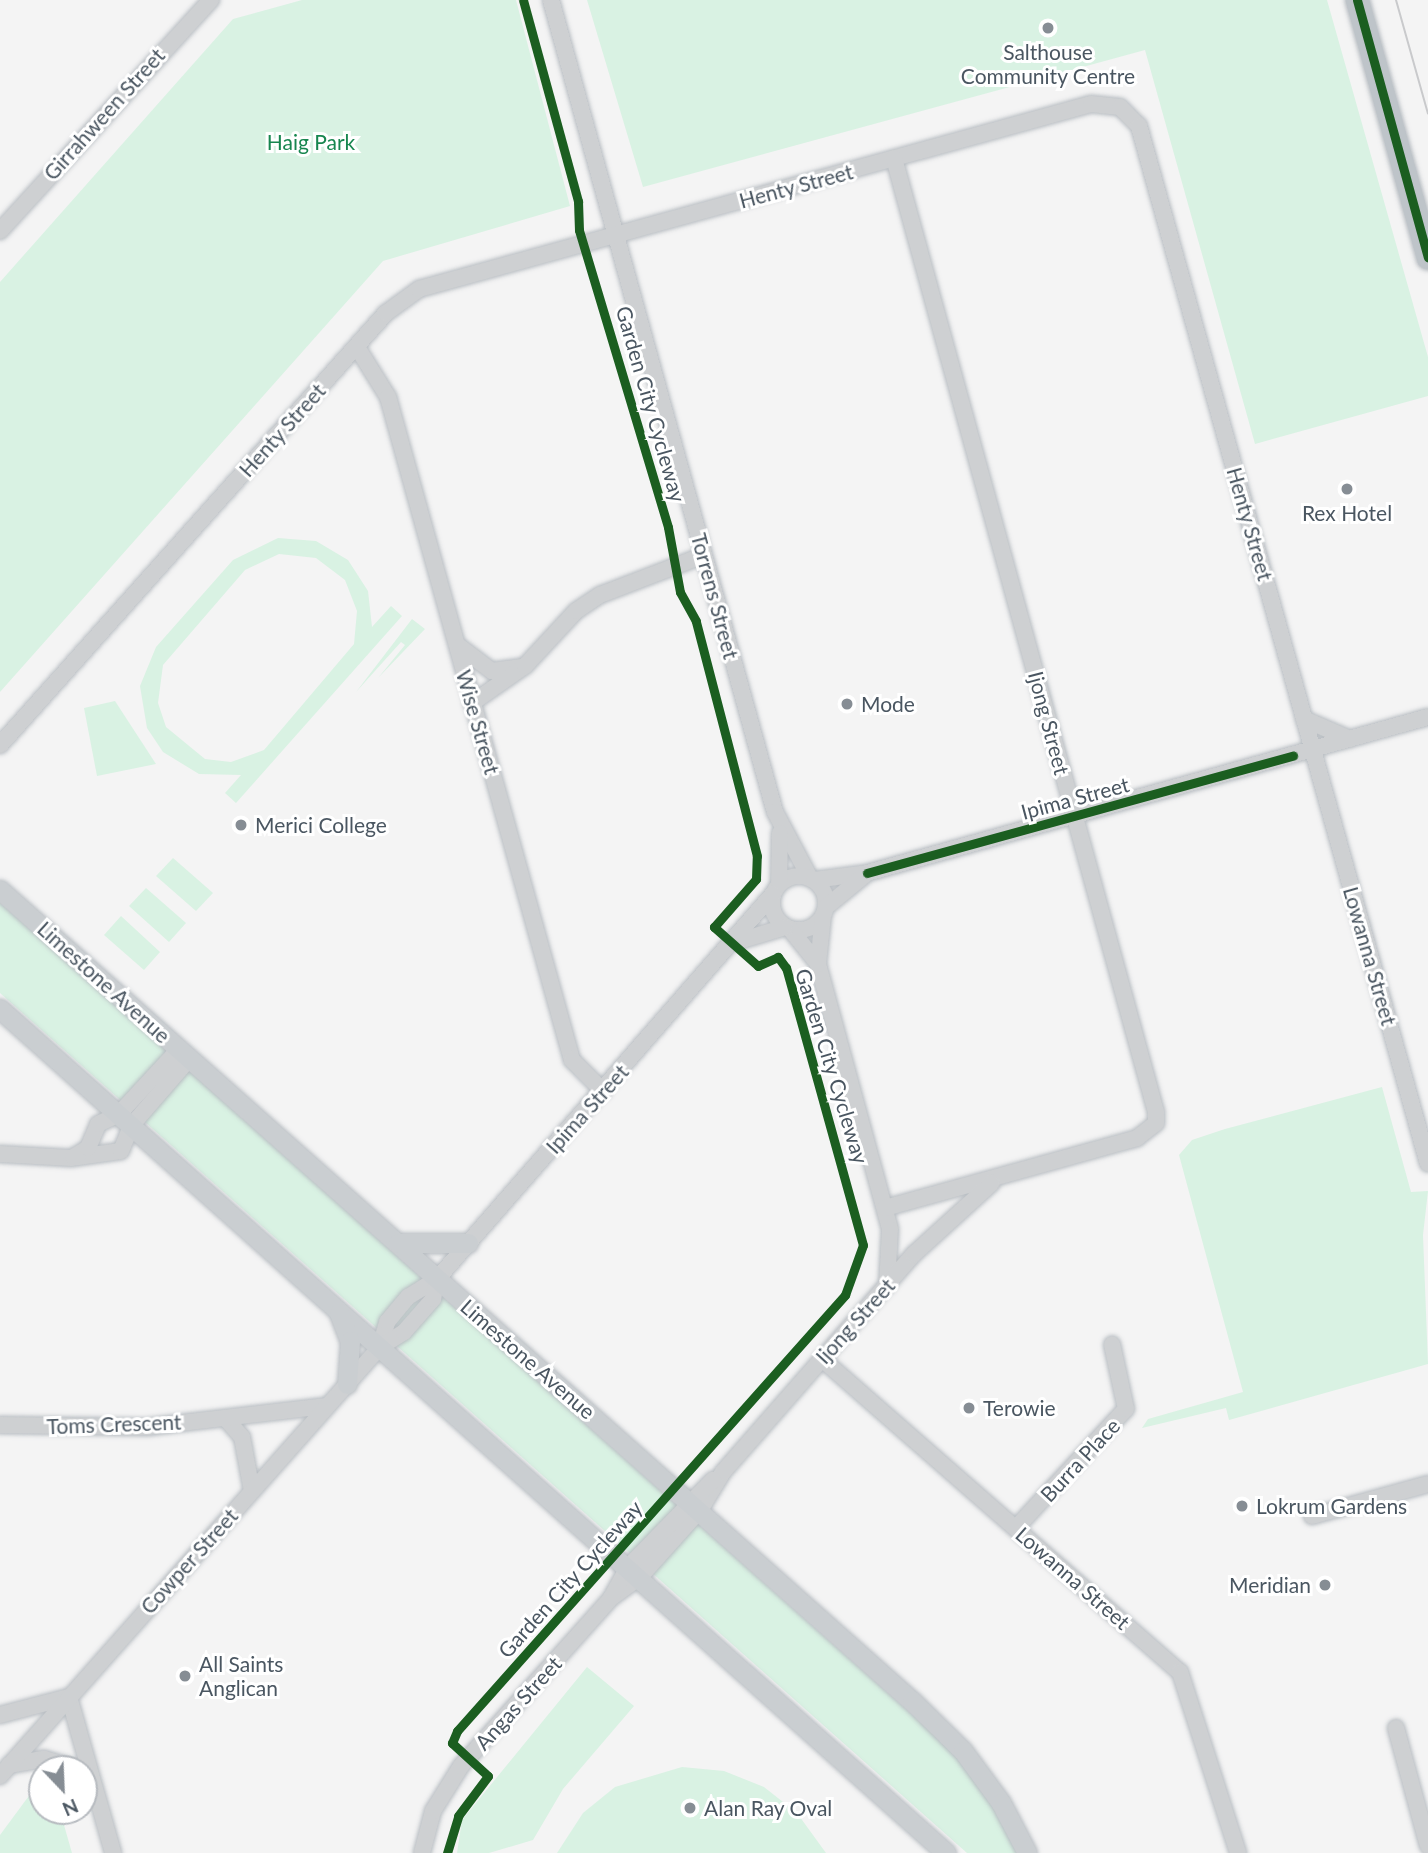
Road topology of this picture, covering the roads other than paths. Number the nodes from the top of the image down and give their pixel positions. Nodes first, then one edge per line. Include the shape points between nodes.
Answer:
1 (211, 0) edge
2 (551, 0) edge
3 (1357, 0) edge
4 (894, 158) junction
5 (0, 231) edge
6 (616, 235) junction
7 (1428, 257) edge
8 (357, 347) junction
9 (704, 555) junction
10 (455, 640) junction
11 (525, 666) junction
12 (472, 703) junction
13 (1428, 717) edge
14 (1304, 719) junction
15 (1350, 739) junction
16 (0, 745) edge
17 (1313, 750) junction
18 (1074, 816) junction
19 (779, 827) junction
20 (867, 873) junction
21 (812, 879) junction
22 (776, 889) junction
23 (0, 890) edge
24 (824, 911) junction
25 (788, 928) junction
26 (739, 941) junction
27 (818, 964) junction
28 (0, 1009) edge
29 (185, 1053) junction
30 (603, 1091) junction
31 (125, 1120) junction
32 (0, 1154) edge
33 (71, 1158) junction
34 (1428, 1163) edge
35 (997, 1179) junction
36 (885, 1208) junction
37 (398, 1243) junction
38 (468, 1243) junction
39 (438, 1279) junction
40 (887, 1286) junction
41 (337, 1308) junction
42 (1112, 1344) dead end
43 (380, 1347) junction
44 (822, 1359) junction
45 (347, 1384) junction
46 (327, 1406) junction
47 (227, 1420) junction
48 (0, 1424) edge
49 (1428, 1483) edge
50 (252, 1491) junction
51 (694, 1505) junction
52 (1312, 1516) dead end
53 (1016, 1528) junction
54 (634, 1572) junction
55 (69, 1697) junction
56 (0, 1714) edge
57 (1395, 1728) dead end
58 (81, 1755) edge
59 (28, 1764) edge
60 (4, 1771) edge
61 (98, 1811) edge
62 (1428, 1846) edge
63 (113, 1853) edge
64 (422, 1853) edge
65 (946, 1853) edge
66 (1027, 1853) edge
67 (1238, 1853) edge

1 - 5 street, Girrahween Street
2 - 6 street, Torrens Street
3 - 7 highway
4 - 6 street, Henty Street
4 - 14 street, Henty Street via 1091,104 1120,107 1135,118
4 - 18 street, Ijong Street
6 - 8 street, Henty Street via 418,289 396,302
6 - 9 street, Torrens Street
8 - 10 street, Wise Street via 388,397
8 - 16 street, Henty Street
9 - 11 street via 600,595 576,611
9 - 19 street, Torrens Street
10 - 11 street via 485,669
10 - 12 street, Wise Street
11 - 12 street
12 - 30 street, Wise Street via 572,1060
13 - 15 street, Ipima Street
14 - 15 street
14 - 17 street, Henty Street
15 - 17 street, Ipima Street
17 - 18 street, Ipima Street
17 - 34 street, Lowanna Street
18 - 20 street, Ipima Street
18 - 35 street, Ijong Street via 1156,1123 1137,1138
19 - 21 street, Torrens Street
19 - 22 street, Torrens Street
20 - 21 street, Ipima Street
20 - 24 street, Ipima Street
21 - 22 street
21 - 24 street
22 - 25 street via 772,909
22 - 26 street, Ipima Street
23 - 29 main road, Limestone Avenue
24 - 25 street via 812,927
24 - 27 street
25 - 26 street
25 - 27 street
26 - 30 street, Ipima Street
27 - 36 street
28 - 31 main road
29 - 31 street
29 - 37 main road, Limestone Avenue
30 - 38 street, Ipima Street
31 - 33 street via 98,1124 88,1148
31 - 33 street via 121,1152
31 - 41 main road
32 - 33 street
35 - 36 street, Ijong Street
35 - 40 street, Ijong Street
36 - 40 street
37 - 38 main road
37 - 39 main road, Limestone Avenue
38 - 39 street, Ipima Street
39 - 43 street, Ipima Street via 433,1299 404,1332
39 - 51 main road, Limestone Avenue
40 - 44 street, Ijong Street
41 - 43 main road
41 - 45 main road via 350,1340
42 - 53 street, Burra Place via 1126,1409
43 - 45 street, Cowper Street
43 - 54 main road
44 - 51 street, Ijong Street
44 - 53 street, Lowanna Street
45 - 46 street, Cowper Street
46 - 47 street, Toms Crescent
46 - 50 street, Cowper Street
47 - 48 street, Toms Crescent
47 - 50 street via 242,1437
49 - 52 street
50 - 55 street, Cowper Street
51 - 54 street, Ijong Street
51 - 66 main road, Limestone Avenue via 963,1751 1001,1802
53 - 67 street, Lowanna Street via 1189,1685
54 - 64 street, Angas Street via 461,1766 433,1811
54 - 65 main road
55 - 56 street
55 - 58 street
55 - 60 street, Cowper Street
57 - 62 street
59 - 60 street
61 - 63 street

